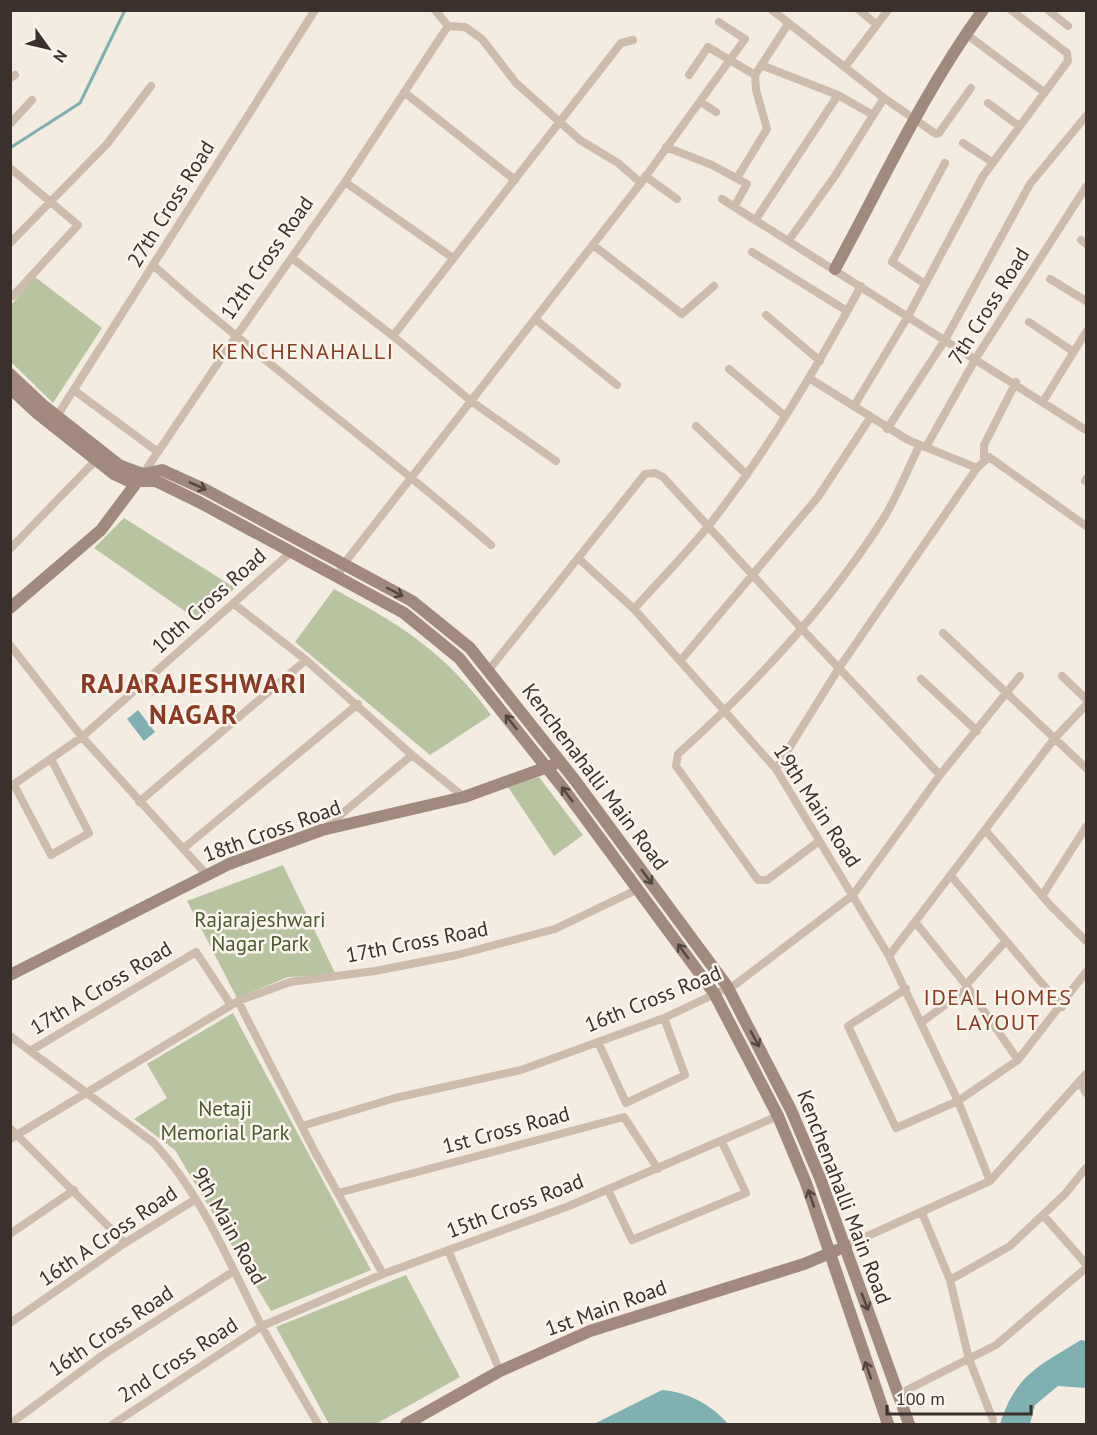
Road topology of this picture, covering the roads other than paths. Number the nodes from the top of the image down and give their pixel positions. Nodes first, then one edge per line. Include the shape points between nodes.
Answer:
1 (315, 10) edge
2 (435, 10) edge
3 (772, 10) edge
4 (859, 10) edge
5 (888, 10) edge
6 (983, 10) edge
7 (1011, 10) edge
8 (1048, 10) edge
9 (719, 22) dead end
10 (788, 24) junction
11 (877, 25) junction
12 (448, 26) junction
13 (1068, 26) dead end
14 (966, 34) junction
15 (633, 40) dead end
16 (730, 62) junction
17 (761, 65) junction
18 (844, 67) junction
19 (689, 75) dead end
20 (755, 75) junction
21 (151, 86) dead end
22 (971, 88) dead end
23 (404, 92) junction
24 (1044, 92) junction
25 (838, 94) junction
26 (884, 98) junction
27 (32, 100) dead end
28 (700, 102) junction
29 (988, 103) dead end
30 (716, 112) dead end
31 (873, 115) junction
32 (1086, 116) edge
33 (913, 119) junction
34 (560, 120) junction
35 (10, 124) edge
36 (1019, 126) junction
37 (963, 143) dead end
38 (666, 147) junction
39 (992, 162) junction
40 (945, 163) dead end
41 (10, 168) edge
42 (737, 178) junction
43 (515, 180) junction
44 (643, 180) junction
45 (345, 182) junction
46 (1086, 190) edge
47 (677, 199) dead end
48 (722, 199) dead end
49 (50, 201) junction
50 (734, 207) junction
51 (756, 219) junction
52 (789, 240) junction
53 (10, 243) edge
54 (593, 245) junction
55 (752, 252) dead end
56 (292, 258) junction
57 (453, 258) junction
58 (154, 266) junction
59 (835, 269) junction
60 (1050, 279) dead end
61 (925, 284) junction
62 (714, 286) dead end
63 (861, 286) junction
64 (13, 296) dead end
65 (1086, 301) edge
66 (848, 311) junction
67 (766, 315) dead end
68 (907, 318) junction
69 (535, 319) junction
70 (1029, 322) dead end
71 (1086, 332) edge
72 (393, 336) junction
73 (235, 338) junction
74 (945, 340) junction
75 (1074, 352) junction
76 (976, 358) junction
77 (820, 361) junction
78 (729, 369) dead end
79 (10, 374) edge
80 (809, 378) junction
81 (1016, 382) junction
82 (617, 385) dead end
83 (10, 388) edge
84 (75, 391) junction
85 (1044, 400) junction
86 (471, 401) junction
87 (854, 406) junction
88 (57, 416) junction
89 (785, 416) junction
90 (870, 417) junction
91 (696, 426) dead end
92 (887, 429) junction
93 (1086, 430) edge
94 (923, 447) junction
95 (158, 452) junction
96 (989, 457) junction
97 (95, 461) junction
98 (556, 461) dead end
99 (977, 468) junction
100 (747, 475) junction
101 (412, 477) junction
102 (141, 478) junction
103 (709, 526) junction
104 (1086, 526) edge
105 (491, 545) dead end
106 (10, 549) edge
107 (290, 553) junction
108 (579, 559) junction
109 (343, 565) junction
110 (753, 575) junction
111 (337, 578) junction
112 (234, 604) junction
113 (10, 608) edge
114 (634, 609) junction
115 (801, 628) junction
116 (943, 633) dead end
117 (10, 645) edge
118 (306, 660) junction
119 (681, 660) junction
120 (839, 668) junction
121 (488, 670) junction
122 (1020, 676) dead end
123 (1062, 676) dead end
124 (921, 679) dead end
125 (1007, 694) junction
126 (1086, 699) edge
127 (358, 704) junction
128 (1086, 705) edge
129 (726, 711) junction
130 (977, 730) junction
131 (82, 737) junction
132 (1054, 740) junction
133 (412, 754) junction
134 (51, 759) junction
135 (561, 762) junction
136 (547, 768) junction
137 (1086, 768) edge
138 (776, 769) junction
139 (940, 775) junction
140 (12, 786) edge
141 (464, 796) junction
142 (139, 802) junction
143 (1086, 827) edge
144 (322, 830) junction
145 (986, 831) junction
146 (818, 842) junction
147 (184, 848) junction
148 (206, 874) junction
149 (951, 877) junction
150 (638, 889) junction
151 (852, 895) junction
152 (1042, 896) junction
153 (916, 923) junction
154 (1086, 941) edge
155 (1004, 943) junction
156 (889, 956) junction
157 (1086, 972) edge
158 (10, 975) edge
159 (727, 986) junction
160 (967, 987) junction
161 (906, 989) junction
162 (714, 993) junction
163 (235, 1003) junction
164 (1062, 1007) junction
165 (664, 1018) junction
166 (922, 1022) junction
167 (10, 1036) edge
168 (598, 1042) junction
169 (30, 1051) junction
170 (1018, 1060) junction
171 (1086, 1074) edge
172 (1080, 1083) junction
173 (87, 1092) junction
174 (1086, 1093) edge
175 (958, 1101) junction
176 (778, 1116) junction
177 (302, 1126) junction
178 (10, 1128) edge
179 (14, 1137) edge
180 (722, 1142) junction
181 (1086, 1168) edge
182 (658, 1169) junction
183 (990, 1181) junction
184 (74, 1190) junction
185 (608, 1190) junction
186 (338, 1193) junction
187 (196, 1199) junction
188 (922, 1214) junction
189 (1043, 1215) junction
190 (13, 1228) edge
191 (125, 1243) junction
192 (843, 1247) junction
193 (448, 1251) junction
194 (830, 1253) junction
195 (1086, 1266) edge
196 (234, 1271) junction
197 (383, 1274) junction
198 (950, 1280) junction
199 (10, 1323) edge
200 (262, 1326) junction
201 (969, 1359) junction
202 (500, 1371) junction
203 (898, 1394) junction
204 (993, 1420) dead end
205 (10, 1424) edge
206 (113, 1425) edge
207 (318, 1425) edge
208 (406, 1425) edge
209 (888, 1425) edge
210 (909, 1425) edge

1 - 58 street, 27th Cross Road
2 - 12 street
3 - 10 street
4 - 11 street
5 - 11 street
6 - 14 main road
7 - 24 street via 1068,56
8 - 13 street
9 - 16 street via 745,39
10 - 17 street
10 - 18 street
11 - 18 street
12 - 23 street, 12th Cross Road
12 - 34 street via 465,27 482,39 516,83
14 - 24 street
14 - 33 main road
15 - 34 street via 621,43
16 - 19 street via 708,47
16 - 20 street
16 - 28 street
17 - 20 street
17 - 25 street
18 - 26 street
20 - 42 street via 767,129
21 - 49 street via 107,144
22 - 33 street via 938,134
23 - 43 street
23 - 45 street, 12th Cross Road
24 - 36 street
25 - 31 street
25 - 51 street
26 - 31 street
26 - 33 street
27 - 35 street
28 - 30 street
28 - 38 street
29 - 36 street
31 - 52 street
32 - 74 street via 1030,184
33 - 59 main road
34 - 43 street
34 - 44 street via 580,140
36 - 39 street
37 - 39 street
38 - 42 street
38 - 44 street
39 - 61 street
40 - 61 street via 892,262
41 - 49 street
42 - 50 street via 747,185
43 - 57 street
44 - 47 street
44 - 54 street
45 - 56 street, 12th Cross Road
45 - 57 street
46 - 76 street, 7th Cross Road
48 - 50 street
49 - 53 street
49 - 64 street via 78,225
50 - 51 street
51 - 52 street
52 - 59 street
54 - 62 street via 682,314
54 - 69 street
55 - 66 street
56 - 72 street
56 - 73 street, 12th Cross Road
57 - 72 street
58 - 73 street
58 - 84 street, 27th Cross Road
59 - 63 street
60 - 65 street
61 - 68 street
63 - 66 street
63 - 68 street
66 - 77 street
67 - 77 street
68 - 74 street
68 - 87 street
69 - 82 street
69 - 86 street
70 - 75 street
71 - 75 street
72 - 86 street
73 - 95 street, 12th Cross Road
73 - 101 street
74 - 76 street
74 - 92 street
75 - 85 street
76 - 81 street
76 - 94 street, 7th Cross Road
77 - 80 street
78 - 89 street
79 - 88 main road, Kenchenahalli Main Road
80 - 87 street
80 - 89 street
81 - 85 street
81 - 96 street via 984,445 984,458
83 - 97 main road, Kenchenahalli Main Road
84 - 88 street, 27th Cross Road
84 - 95 street
85 - 93 street
86 - 98 street
86 - 101 street
87 - 90 street
88 - 102 main road, Kenchenahalli Main Road via 105,456
89 - 100 street
90 - 92 street
90 - 110 street via 818,497
91 - 100 street
92 - 94 street
94 - 99 street
94 - 115 street, 7th Cross Road via 855,561
95 - 102 street, 12th Cross Road
96 - 99 street
96 - 104 street
97 - 102 main road, Kenchenahalli Main Road via 122,478
97 - 106 street
99 - 120 street
100 - 103 street
101 - 105 street
101 - 109 street
102 - 107 main road, Kenchenahalli Main Road via 156,481
102 -> 109 main road, Kenchenahalli Main Road via 162,470
102 - 113 main road, 12th Cross Road via 101,530
103 - 108 street via 663,477 645,474
103 - 110 street
103 - 114 street
107 - 111 main road, Kenchenahalli Main Road
107 - 112 street, 10th Cross Road
108 - 114 street, 19th Main Road
108 - 121 street
109 - 111 street
109 -> 121 main road, Kenchenahalli Main Road via 412,601 454,633
110 - 115 street
110 - 119 street
136 -> 111 main road, Kenchenahalli Main Road via 445,644 404,613
112 - 118 street
112 - 131 street, 10th Cross Road
114 - 119 street, 19th Main Road
115 - 120 street
115 - 129 street, 7th Cross Road
116 - 125 street
117 - 131 street
118 - 127 street
118 - 142 street
119 - 129 street, 19th Main Road
120 - 138 street
120 - 139 street
121 - 135 main road, Kenchenahalli Main Road
122 - 125 street, 16th Cross Road
123 - 126 street
124 - 130 street
125 - 130 street, 16th Cross Road
125 - 132 street
127 - 133 street
127 - 147 street
128 - 132 street
129 - 138 street, 19th Main Road
129 - 146 street, 7th Cross Road via 678,754 676,766 758,880 767,880
130 - 139 street, 16th Cross Road
131 - 134 street, 10th Cross Road
131 - 142 street
132 - 137 street
132 - 145 street
133 - 141 street
133 - 144 street
134 - 140 street, 10th Cross Road
134 - 140 street via 89,833 51,855
135 - 136 main road, 18th Cross Road
135 -> 159 main road, Kenchenahalli Main Road
136 - 141 main road, 18th Cross Road
150 -> 136 main road, Kenchenahalli Main Road
138 - 146 street, 19th Main Road
139 - 151 street, 16th Cross Road
141 - 144 main road, 18th Cross Road
142 - 147 street
143 - 152 street
144 - 148 main road, 18th Cross Road
145 - 149 street
145 - 152 street
146 - 151 street, 19th Main Road
147 - 148 street
148 - 158 main road, 18th Cross Road
149 - 153 street
149 - 155 street
162 -> 150 main road, Kenchenahalli Main Road
150 - 163 street, 17th Cross Road via 555,929 457,955 290,982
151 - 156 street, 19th Main Road
151 - 159 street, 16th Cross Road via 736,984
152 - 154 street
153 - 156 street
153 - 160 street
155 - 160 street
155 - 164 street
156 - 161 street, 19th Main Road
157 - 164 street
159 - 162 street, 16th Cross Road
159 -> 192 main road, Kenchenahalli Main Road via 791,1110
160 - 166 street
160 - 170 street
161 - 166 street, 19th Main Road
161 - 175 street via 848,1026 896,1128
162 - 165 street, 16th Cross Road
162 - 176 main road, Kenchenahalli Main Road
163 - 169 street, 17th A Cross Road via 196,952
163 - 173 street, 17th Cross Road
163 - 177 street
164 - 170 street
165 - 168 street, 16th Cross Road
165 - 168 street via 685,1075 626,1103
166 - 175 street, 19th Main Road
167 - 169 street, 9th Main Road
168 - 177 street, 16th Cross Road via 521,1070 395,1098
169 - 173 street, 9th Main Road
170 - 175 street
171 - 172 street
172 - 174 street
172 - 183 street
173 - 179 street, 17th Cross Road
173 - 187 street, 9th Main Road via 154,1143
175 - 183 street, 19th Main Road
176 - 180 street, 15th Cross Road
194 -> 176 main road, Kenchenahalli Main Road
177 - 186 street
178 - 179 street
179 - 184 street
180 - 182 street, 15th Cross Road
180 - 185 street via 746,1193 632,1240
181 - 189 street
182 - 185 street, 15th Cross Road
182 - 186 street, 1st Cross Road via 624,1118
183 - 188 street
184 - 190 street
184 - 191 street
185 - 193 street, 15th Cross Road
186 - 197 street
187 - 191 street, 16th A Cross Road
187 - 196 street, 9th Main Road
188 - 192 street
188 - 198 street
189 - 195 street
189 - 198 street via 1010,1246
191 - 199 street, 16th A Cross Road
192 - 194 main road, 1st Main Road
192 -> 203 main road, Kenchenahalli Main Road
193 - 197 street, 15th Cross Road
193 - 202 street
194 - 202 main road, 1st Main Road via 590,1331
209 -> 194 main road, Kenchenahalli Main Road
195 - 201 street via 996,1345
196 - 200 street, 9th Main Road
196 - 205 street, 16th Cross Road via 103,1355
197 - 200 street, 15th Cross Road
198 - 201 street
200 - 206 street, 2nd Cross Road
200 - 207 street, 9th Main Road
201 - 203 street
201 - 204 street
202 - 208 main road, 1st Main Road
203 - 210 main road, Kenchenahalli Main Road

